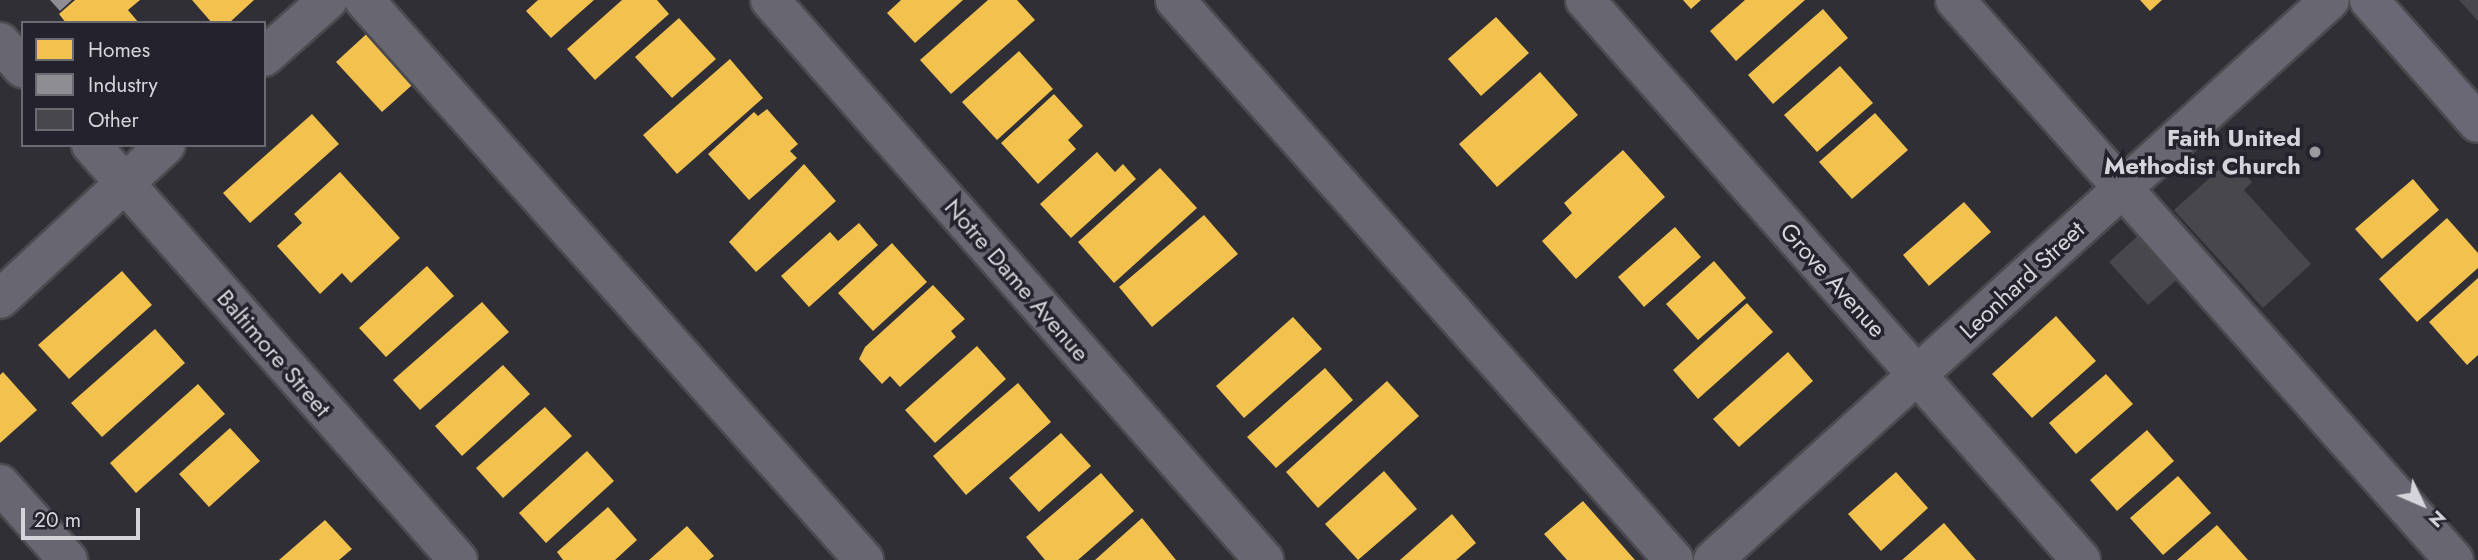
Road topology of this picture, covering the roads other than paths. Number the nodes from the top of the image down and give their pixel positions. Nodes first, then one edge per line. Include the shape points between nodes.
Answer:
1 (328, 0) edge
2 (364, 0) edge
3 (770, 0) edge
4 (1175, 0) edge
5 (1585, 0) edge
6 (1955, 0) edge
7 (2330, 0) edge
8 (2369, 0) edge
9 (0, 42) edge
10 (266, 55) edge
11 (21, 66) edge
12 (2478, 124) edge
13 (93, 147) edge
14 (164, 147) edge
15 (124, 183) junction
16 (2122, 188) junction
17 (0, 299) edge
18 (1918, 376) junction
19 (0, 484) edge
20 (68, 560) edge
21 (458, 560) edge
22 (864, 560) edge
23 (1264, 560) edge
24 (1674, 560) edge
25 (1713, 560) edge
26 (2081, 560) edge
27 (2454, 560) edge

1 - 10 street
2 - 22 street
3 - 23 street, Notre Dame Avenue
4 - 24 street
5 - 18 street, Grove Avenue
6 - 16 street
7 - 16 street, Leonhard Street
8 - 12 main road
9 - 11 street
13 - 15 street, Baltimore Street
14 - 15 street
15 - 17 street
15 - 21 street, Baltimore Street
16 - 18 street, Leonhard Street
16 - 27 street
18 - 25 street, Leonhard Street
18 - 26 street, Grove Avenue
19 - 20 street

